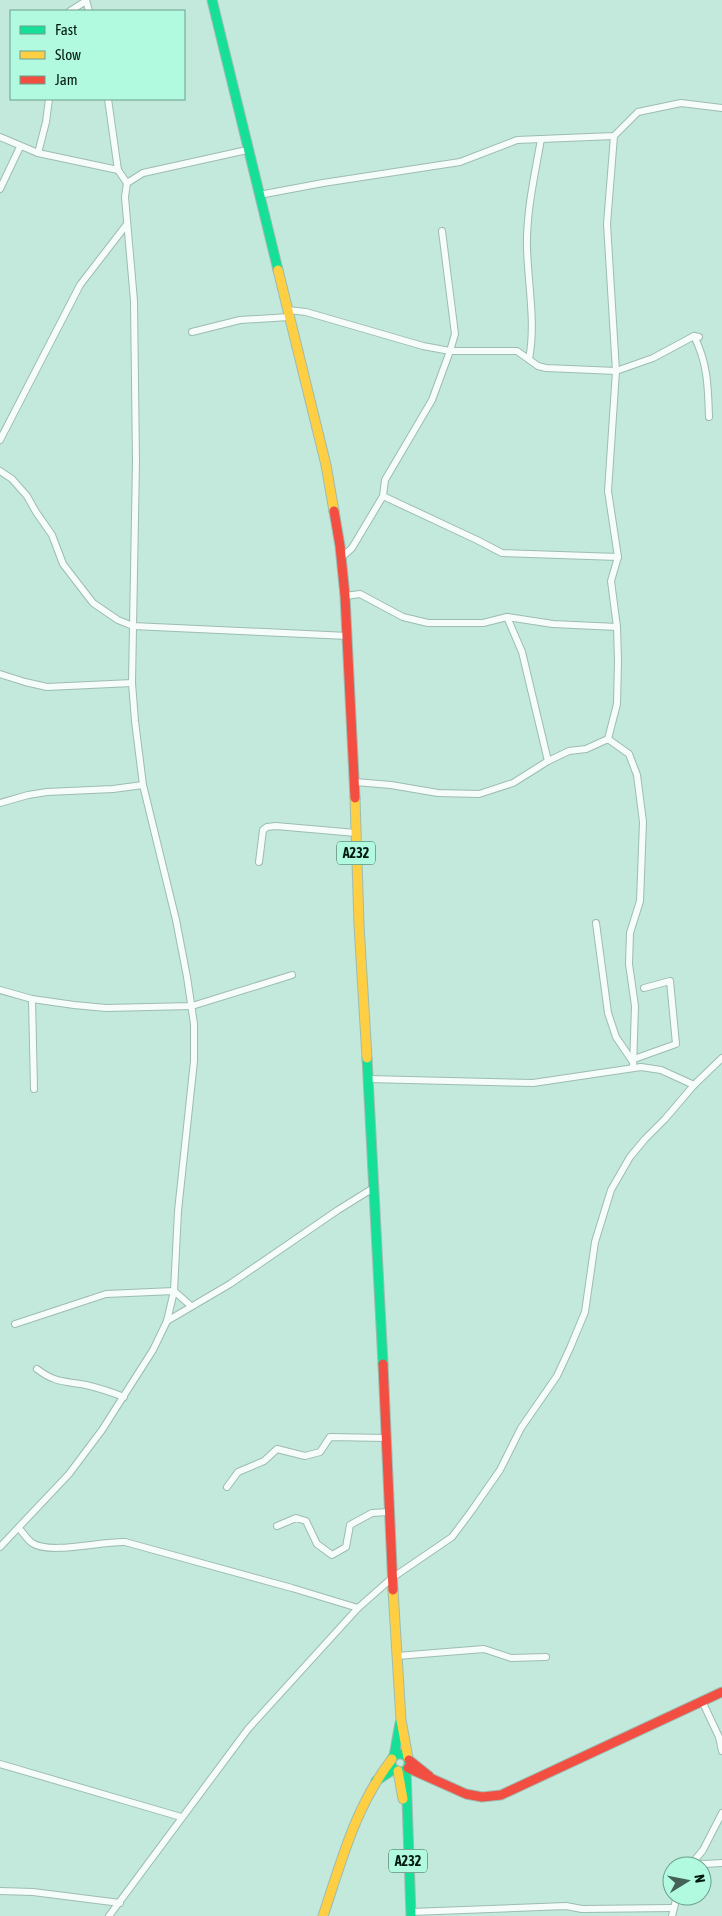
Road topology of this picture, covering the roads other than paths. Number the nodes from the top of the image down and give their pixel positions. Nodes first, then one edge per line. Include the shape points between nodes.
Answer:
1 (86, 0) edge
2 (212, 0) edge
3 (71, 10) edge
4 (49, 100) edge
5 (108, 100) edge
6 (722, 108) edge
7 (614, 136) junction
8 (0, 137) edge
9 (541, 139) junction
10 (20, 147) junction
11 (247, 150) junction
12 (38, 153) junction
13 (118, 170) junction
14 (127, 183) junction
15 (0, 188) edge
16 (259, 195) junction
17 (127, 224) junction
18 (442, 231) dead end
19 (288, 314) junction
20 (192, 332) dead end
21 (450, 351) junction
22 (529, 359) junction
23 (616, 371) junction
24 (709, 417) dead end
25 (0, 440) edge
26 (0, 471) edge
27 (383, 496) junction
28 (341, 558) junction
29 (618, 558) junction
30 (345, 596) junction
31 (507, 617) junction
32 (133, 626) junction
33 (618, 627) junction
34 (348, 636) junction
35 (0, 674) edge
36 (132, 683) junction
37 (608, 739) junction
38 (548, 761) junction
39 (355, 782) junction
40 (144, 786) junction
41 (0, 803) edge
42 (356, 833) junction
43 (259, 862) dead end
44 (596, 923) dead end
45 (292, 974) dead end
46 (644, 988) dead end
47 (0, 990) edge
48 (32, 999) junction
49 (192, 1006) junction
50 (722, 1058) edge
51 (634, 1063) junction
52 (368, 1079) junction
53 (694, 1085) junction
54 (34, 1089) dead end
55 (375, 1187) junction
56 (174, 1291) junction
57 (190, 1306) junction
58 (166, 1321) junction
59 (15, 1324) dead end
60 (38, 1369) dead end
61 (124, 1397) junction
62 (386, 1438) junction
63 (227, 1487) dead end
64 (390, 1512) junction
65 (277, 1526) dead end
66 (19, 1528) junction
67 (0, 1547) edge
68 (392, 1578) junction
69 (358, 1608) junction
70 (398, 1656) junction
71 (546, 1657) dead end
72 (722, 1692) edge
73 (702, 1702) junction
74 (401, 1720) junction
75 (721, 1737) edge
76 (722, 1751) edge
77 (393, 1757) junction
78 (0, 1764) edge
79 (404, 1766) junction
80 (374, 1783) junction
81 (722, 1813) edge
82 (181, 1817) junction
83 (698, 1856) edge
84 (0, 1891) edge
85 (120, 1903) junction
86 (673, 1908) joint
87 (411, 1914) edge
88 (436, 1914) edge
89 (109, 1916) edge
90 (323, 1916) edge
91 (672, 1916) edge

1 - 3 street
2 - 11 main road, A232
4 - 12 street
5 - 13 street
6 - 7 street via 681,103 638,112
7 - 9 street
7 - 23 street via 607,224
8 - 10 street
9 - 16 street via 517,140 460,162
9 - 22 street via 530,201 527,246 532,340
10 - 12 street
10 - 15 street
11 - 14 street via 143,173
11 - 16 main road, A232
12 - 13 street
13 - 14 street
14 - 17 street
16 - 19 main road, A232
17 - 25 street via 80,285
17 - 32 street via 134,301
18 - 21 street via 455,334
19 - 20 street via 240,320
19 - 21 street via 306,312
19 - 28 main road, A232 via 326,465
21 - 22 street via 517,351
21 - 27 street via 432,400 385,480
22 - 23 street via 546,368
23 - 24 street via 697,337 708,379
23 - 29 street via 608,491
26 - 32 street via 27,496 52,535 63,564 93,603
27 - 28 street via 352,548
27 - 29 street via 502,553
28 - 30 main road, A232
29 - 33 street via 611,581
30 - 31 street via 360,594 402,617 428,623 483,623
30 - 34 main road, A232
31 - 33 street via 553,624
31 - 38 street via 522,652
32 - 34 street
32 - 36 street
33 - 37 street via 616,704
34 - 39 main road, A232
35 - 36 street via 47,687
36 - 40 street
37 - 38 street
37 - 51 street via 629,754 637,775 643,822 640,901 630,933 628,964 635,1006
38 - 39 street via 513,783 478,794 438,793
39 - 42 main road, A232
40 - 41 street via 47,792
40 - 49 street via 176,920
42 - 43 street via 267,827 263,830
42 - 52 main road, A232
44 - 51 street via 608,1013 616,1038
45 - 49 street
46 - 51 street via 670,980 676,1044
47 - 48 street
48 - 49 street via 106,1008
48 - 54 street
49 - 56 street via 194,1061 178,1211
50 - 53 street
51 - 52 street via 533,1084
51 - 53 street via 661,1070
52 - 55 main road, A232
53 - 68 street via 630,1157 611,1190 595,1242 580,1326 557,1376 521,1428 500,1470 452,1537
55 - 57 street via 224,1288
55 - 62 main road, A232
56 - 57 street
56 - 58 street
56 - 59 street via 106,1294
57 - 58 street
58 - 61 street via 153,1350
60 - 61 street via 48,1378 60,1382 86,1385
61 - 66 street via 69,1474
62 - 63 street via 330,1437 320,1452 305,1456 277,1449 264,1461 238,1472
62 - 64 main road, A232
64 - 65 street via 372,1513 350,1525 346,1547 332,1555 317,1544 306,1521 296,1518
64 - 68 main road, A232
66 - 67 street
66 - 69 street via 32,1542 41,1546 54,1549 125,1542
68 - 69 street
68 - 70 main road, A232
69 - 82 street via 248,1729
70 - 71 street via 484,1649 512,1658
70 - 74 main road, A232
72 - 73 main road
73 - 75 street
73 - 79 main road via 501,1795 481,1798 466,1795
74 - 77 main road, A232
74 - 79 main road, A232
75 - 76 street
77 - 79 main road via 392,1765
77 - 79 main road via 403,1754
77 - 80 main road
78 - 82 street
79 - 80 main road
79 - 87 main road, A232
80 - 90 main road via 357,1812
81 - 83 street
82 - 85 street
84 - 85 street
85 - 89 street
86 - 88 street via 498,1907
86 - 91 street
87 - 88 street

